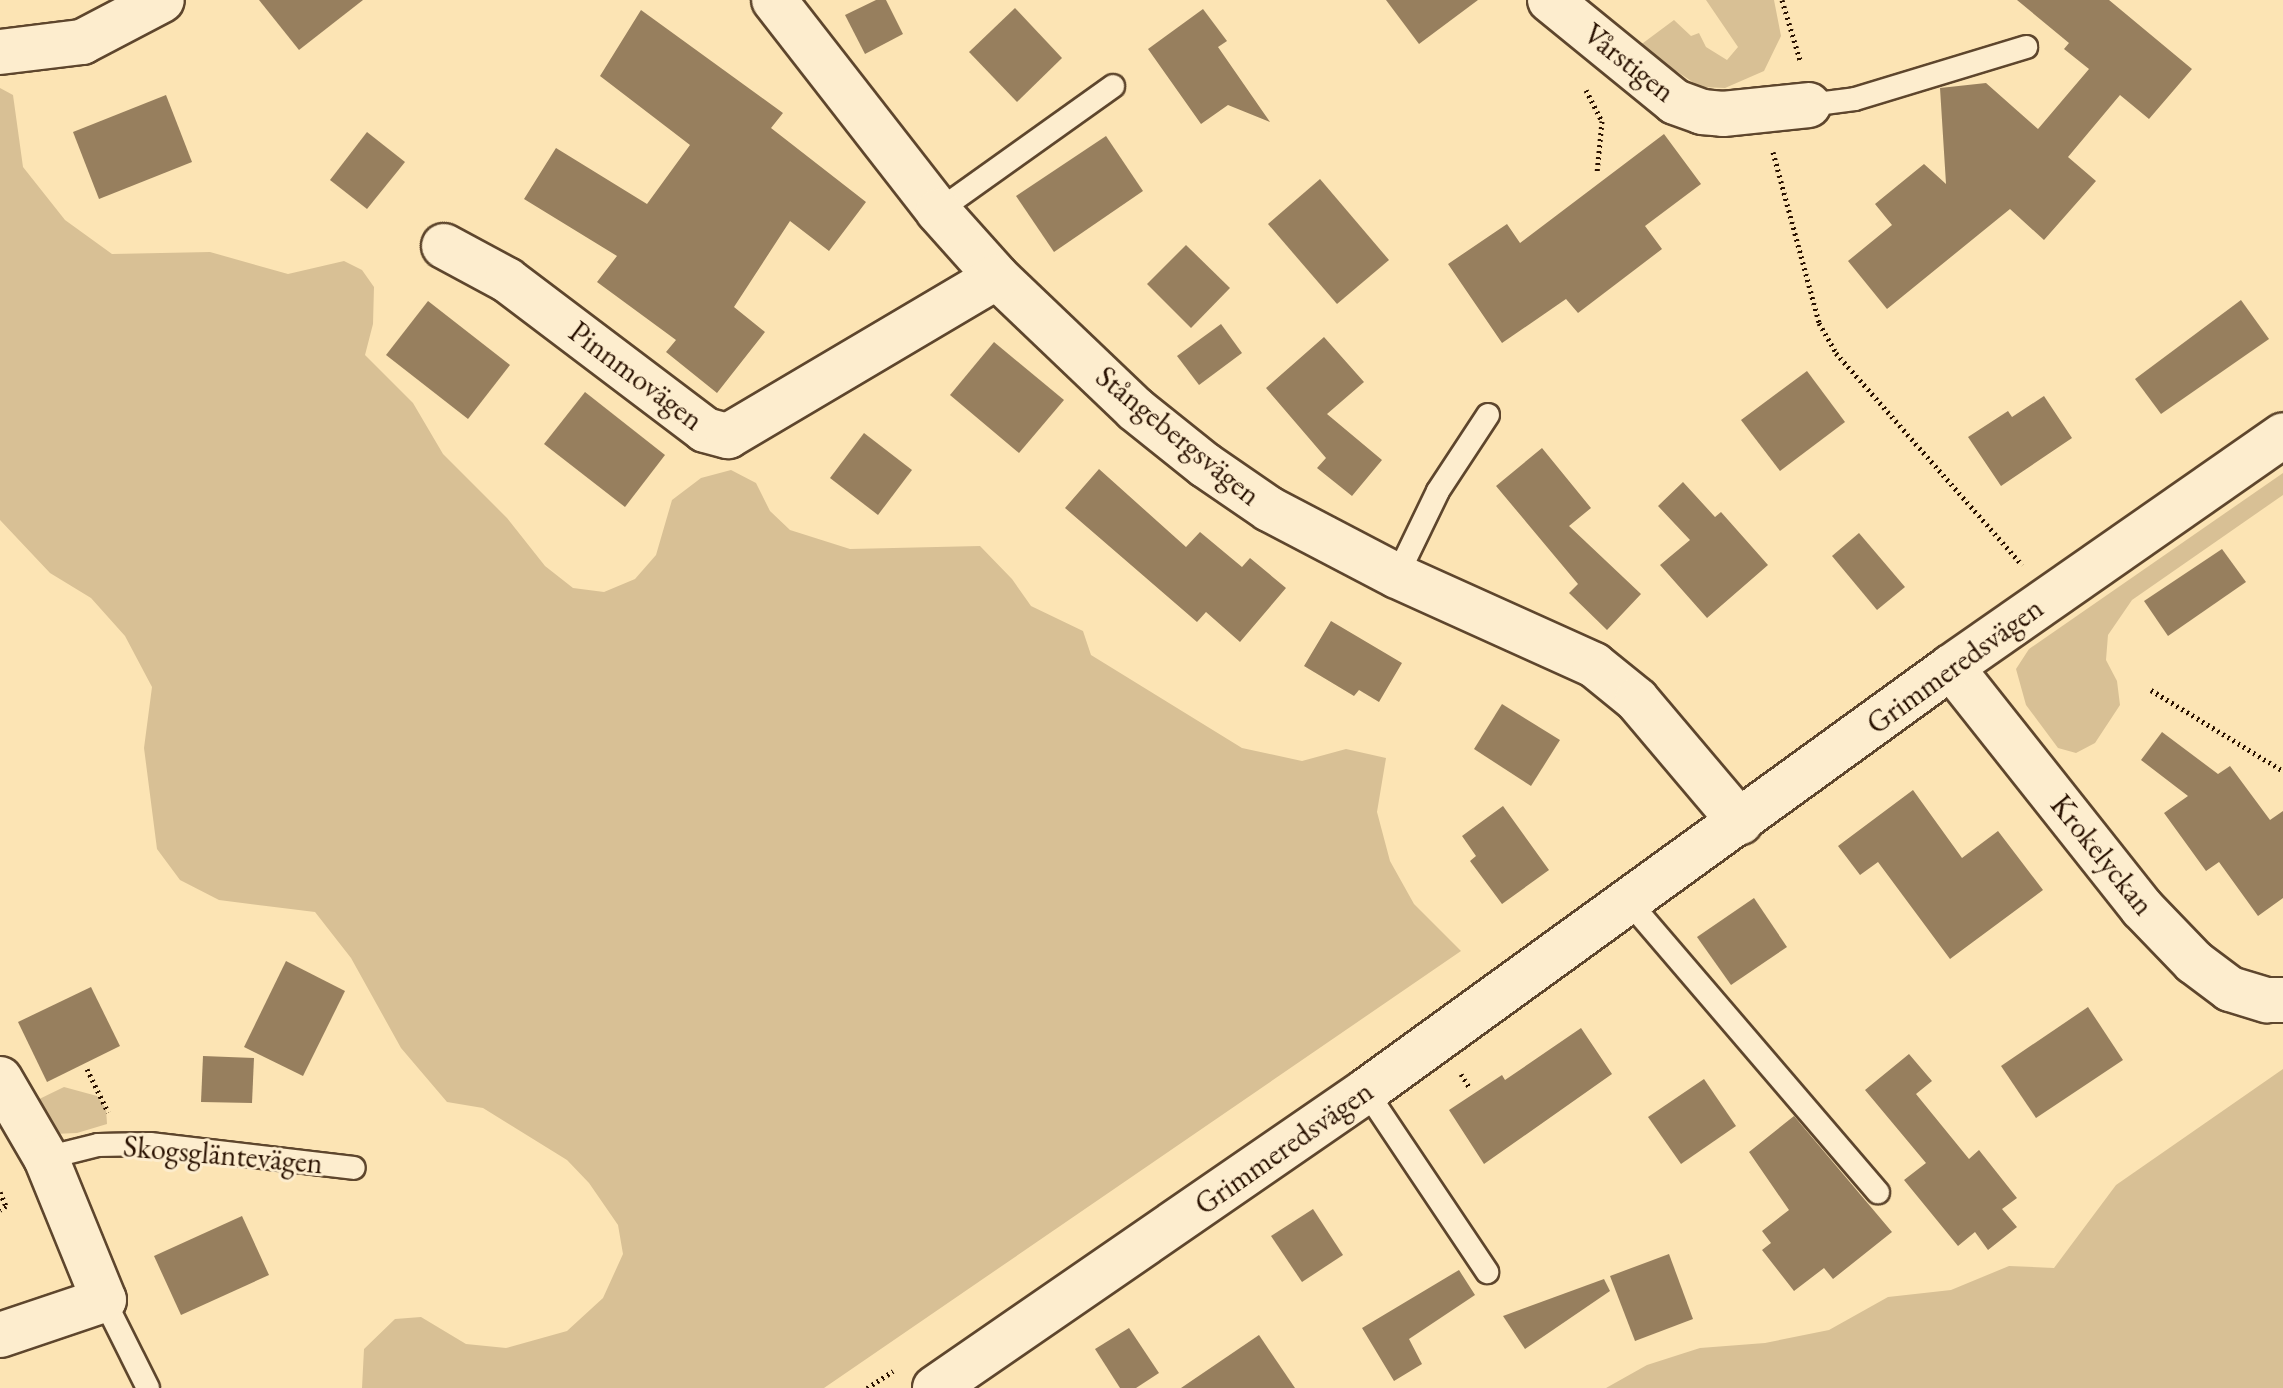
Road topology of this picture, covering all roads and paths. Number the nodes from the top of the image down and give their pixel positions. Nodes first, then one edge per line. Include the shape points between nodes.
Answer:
1 (162, 0) edge
2 (774, 0) edge
3 (1550, 0) edge
4 (1782, 0) edge
5 (2026, 47) dead end
6 (0, 52) edge
7 (1113, 86) dead end
8 (1585, 88) dead end
9 (1809, 105) junction
10 (1761, 112) junction
11 (1597, 173) dead end
12 (938, 211) junction
13 (444, 246) dead end
14 (997, 277) junction
15 (1488, 415) dead end
16 (2283, 435) edge
17 (2028, 573) dead end
18 (1397, 576) junction
19 (1951, 667) junction
20 (2151, 690) dead end
21 (2283, 771) edge
22 (1740, 822) junction
23 (1630, 903) junction
24 (2283, 1000) edge
25 (0, 1079) edge
26 (1366, 1091) junction
27 (46, 1158) junction
28 (354, 1168) dead end
29 (0, 1192) edge
30 (1878, 1192) dead end
31 (0, 1210) edge
32 (1487, 1272) dead end
33 (104, 1300) junction
34 (0, 1335) edge
35 (148, 1388) edge
36 (935, 1388) edge

1 - 6 street via 82,42
2 - 12 street, Stångebergsvägen
3 - 10 street, Vårstigen via 1675,102 1702,112
4 - 9 path
5 - 9 lane via 1855,99
7 - 12 lane
8 - 11 path via 1602,121
9 - 10 street, Vårstigen
10 - 17 path via 1819,323 1836,353
12 - 14 street, Stångebergsvägen
13 - 14 street, Pinnmovägen via 507,280 705,430 728,436
14 - 18 street, Stångebergsvägen via 1135,409 1205,465 1269,509
15 - 18 lane via 1438,491
16 - 19 street, Grimmeredsvägen
18 - 22 street, Stångebergsvägen via 1594,665 1637,700
19 - 22 street, Grimmeredsvägen
19 - 24 street, Krokelyckan via 2142,908 2194,962 2230,989
20 - 21 path
22 - 23 street, Grimmeredsvägen
23 - 26 street, Grimmeredsvägen
23 - 30 lane
25 - 27 street
26 - 32 lane
26 - 36 street, Grimmeredsvägen
27 - 28 lane, Skogsgläntevägen via 98,1145 150,1144
27 - 33 street
29 - 31 path via 6,1206
33 - 34 street
33 - 35 lane

